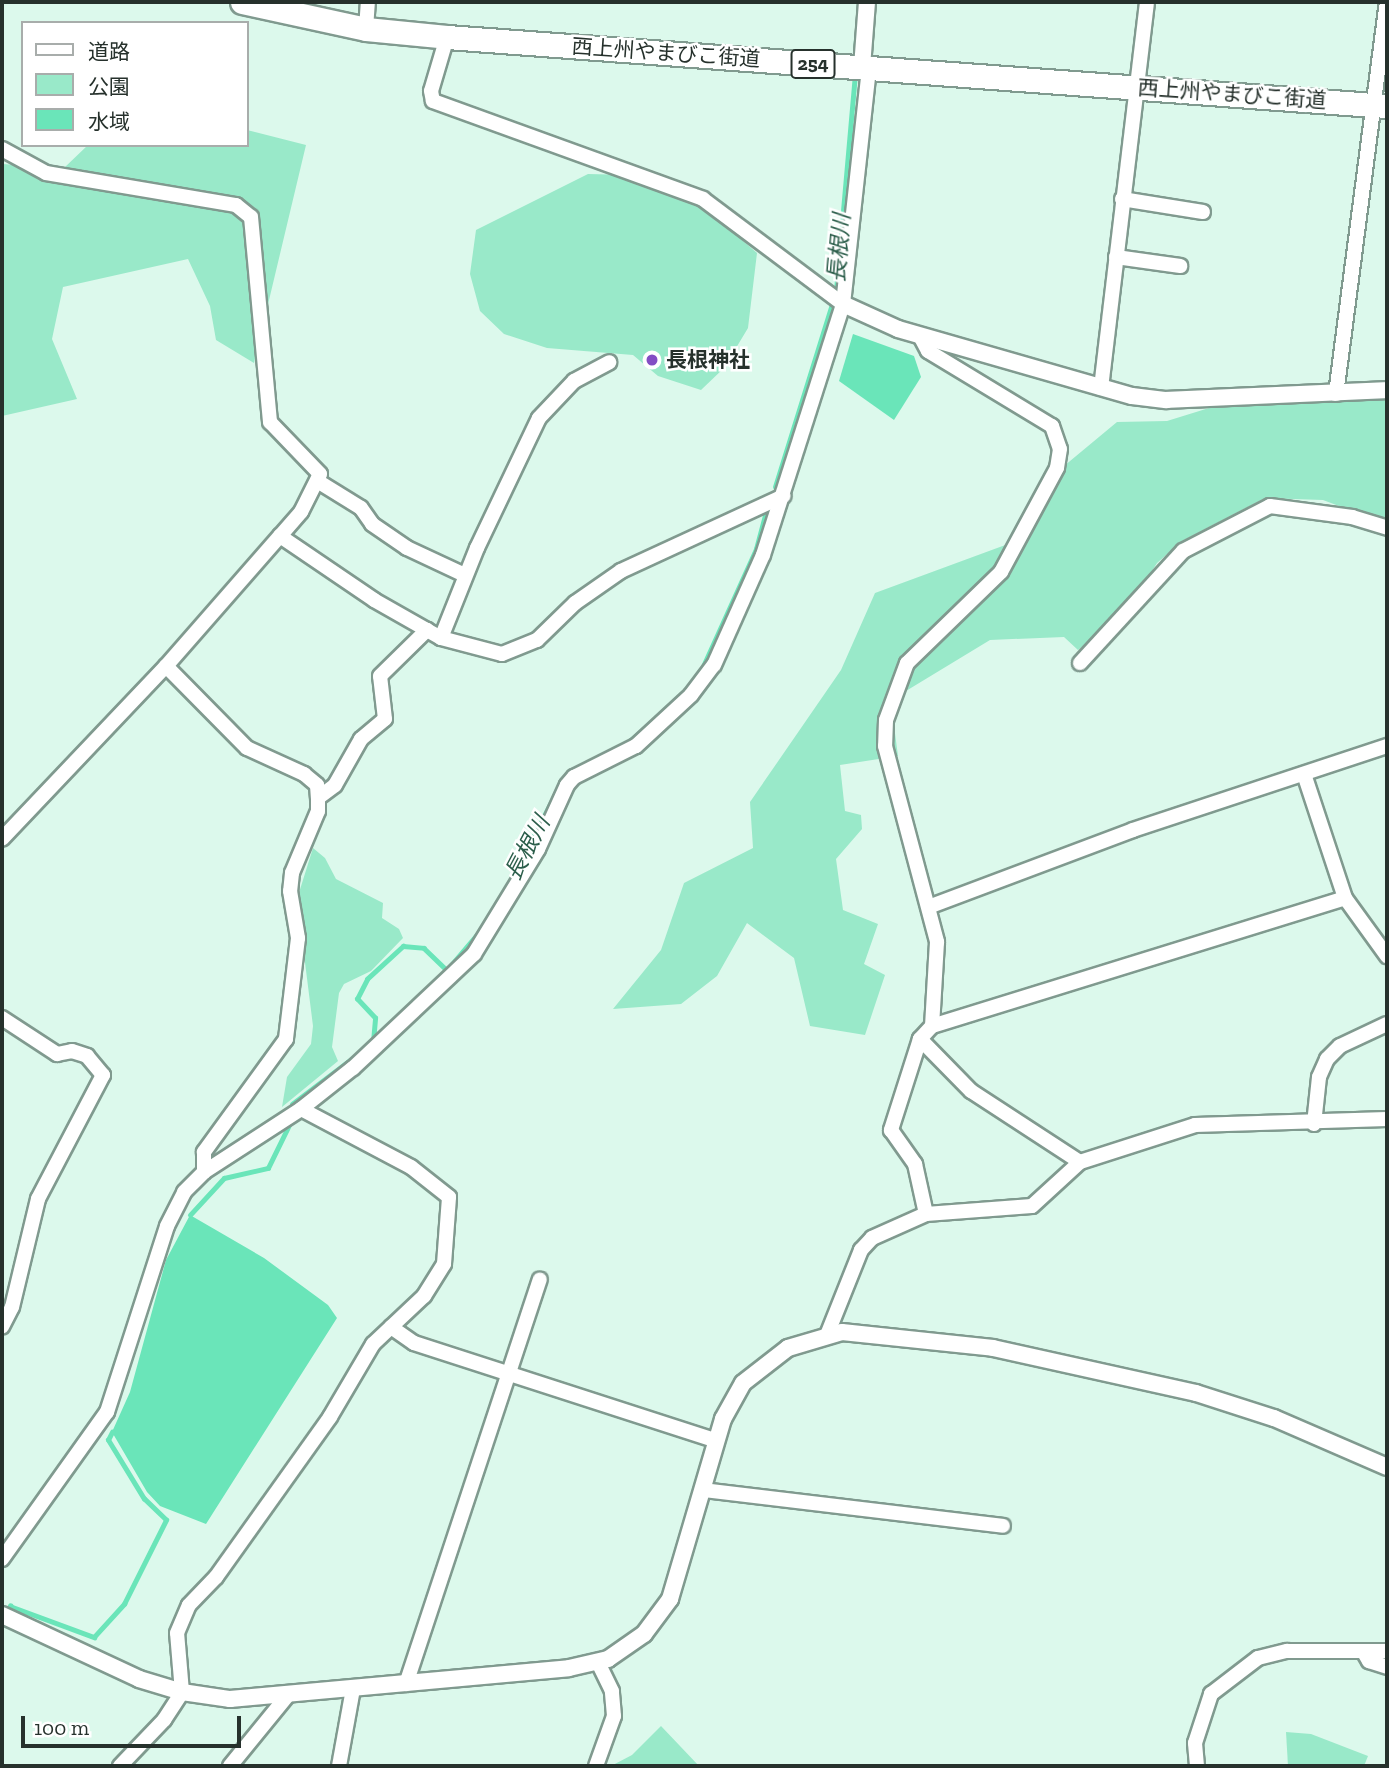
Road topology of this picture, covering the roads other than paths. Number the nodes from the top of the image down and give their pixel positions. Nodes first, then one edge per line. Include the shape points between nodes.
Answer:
1 (242, 2) edge
2 (368, 2) edge
3 (867, 2) edge
4 (1147, 2) edge
5 (1387, 2) edge
6 (366, 29) junction
7 (447, 37) junction
8 (865, 67) junction
9 (1136, 87) junction
10 (1381, 106) edge
11 (2, 149) edge
12 (1122, 200) junction
13 (1203, 212) dead end
14 (1116, 257) junction
15 (1180, 266) dead end
16 (843, 304) junction
17 (920, 336) junction
18 (609, 362) dead end
19 (1101, 387) junction
20 (1387, 390) edge
21 (1336, 394) junction
22 (319, 482) junction
23 (783, 496) junction
24 (1387, 528) edge
25 (281, 536) junction
26 (465, 575) junction
27 (427, 630) junction
28 (441, 638) junction
29 (1080, 663) dead end
30 (166, 666) junction
31 (1387, 746) edge
32 (1304, 774) junction
33 (318, 797) junction
34 (2, 839) edge
35 (1345, 898) junction
36 (930, 906) junction
37 (1387, 956) edge
38 (2, 1018) edge
39 (1387, 1024) edge
40 (932, 1026) junction
41 (920, 1039) junction
42 (301, 1109) junction
43 (1387, 1119) edge
44 (1314, 1124) junction
45 (1080, 1162) junction
46 (204, 1172) junction
47 (926, 1214) junction
48 (540, 1280) dead end
49 (7, 1304) edge
50 (2, 1327) edge
51 (391, 1327) junction
52 (827, 1335) junction
53 (508, 1374) junction
54 (717, 1441) junction
55 (1387, 1467) edge
56 (703, 1490) junction
57 (1003, 1526) dead end
58 (2, 1559) edge
59 (2, 1615) edge
60 (1363, 1651) junction
61 (1387, 1651) edge
62 (598, 1662) junction
63 (1387, 1667) edge
64 (406, 1684) junction
65 (353, 1689) junction
66 (182, 1692) junction
67 (287, 1696) junction
68 (120, 1766) edge
69 (230, 1766) edge
70 (339, 1766) edge
71 (596, 1766) edge
72 (1197, 1766) edge

1 - 6 highway, 西上州やまびこ街道 / 254
2 - 6 street
3 - 8 street
4 - 9 street
5 - 10 street
6 - 7 highway, 西上州やまびこ街道 / 254
7 - 8 highway, 西上州やまびこ街道 / 254
7 - 16 street via 431,91 433,101 703,199
8 - 9 highway, 西上州やまびこ街道 / 254
8 - 16 street
9 - 10 highway, 西上州やまびこ街道 / 254
9 - 12 street
10 - 21 street
11 - 22 street via 46,173 236,205 251,217 270,422 317,467
12 - 13 street
12 - 14 street
14 - 15 street
14 - 19 street
16 - 17 street via 855,313
16 - 23 street
17 - 19 street
17 - 36 street via 928,351 1052,426 1060,449 1057,468 1002,572 907,663 892,692 885,746
18 - 26 street via 574,381 539,418
19 - 21 street via 1167,400
20 - 21 street
22 - 25 street
22 - 26 street via 361,508 372,524 407,548
23 - 28 street via 621,571 591,589 537,640 521,648 502,654 482,652
23 - 42 street via 763,555 706,679 636,746 574,777 506,909 474,954 353,1068
24 - 29 street via 1352,517 1270,506 1183,551
25 - 27 street
25 - 30 street
26 - 28 street
27 - 28 street
27 - 33 street via 380,676 385,719 361,739 335,785
30 - 33 street via 247,748 304,774 317,785
30 - 34 street
31 - 32 street
32 - 35 street
32 - 36 street via 1133,830
33 - 46 street via 318,811 292,873 290,891 298,938 286,1039 204,1152
35 - 37 street
35 - 40 street
36 - 40 street via 937,942
38 - 49 street via 57,1054 72,1051 87,1056 103,1075 38,1199
39 - 44 street via 1340,1046 1327,1059 1319,1077
40 - 41 street
41 - 45 street via 971,1091
41 - 47 street via 891,1130 915,1164
42 - 46 street
42 - 51 street via 411,1167 449,1197 444,1264 424,1296
43 - 44 street
44 - 45 street via 1195,1125
45 - 47 street via 1032,1206
46 - 58 street via 184,1192 167,1226 107,1412
47 - 52 street via 872,1238 860,1250
48 - 53 street
49 - 50 street
51 - 53 street via 414,1343
51 - 66 street via 373,1345 330,1417 216,1577 182,1616 177,1633
52 - 54 street via 788,1348 756,1370 731,1401
52 - 55 street via 860,1332 971,1345 1196,1393 1274,1418
53 - 54 street
53 - 64 street
54 - 56 street
56 - 57 street
56 - 62 street via 670,1599 644,1634 618,1654
59 - 66 street via 139,1679
60 - 61 street
60 - 63 street via 1369,1661
60 - 72 street via 1287,1651 1258,1658 1223,1680 1201,1715
62 - 64 street
62 - 71 street via 612,1691 614,1716
64 - 65 street
65 - 67 street
65 - 70 street
66 - 67 street via 230,1699
66 - 68 street via 164,1720
67 - 69 street

